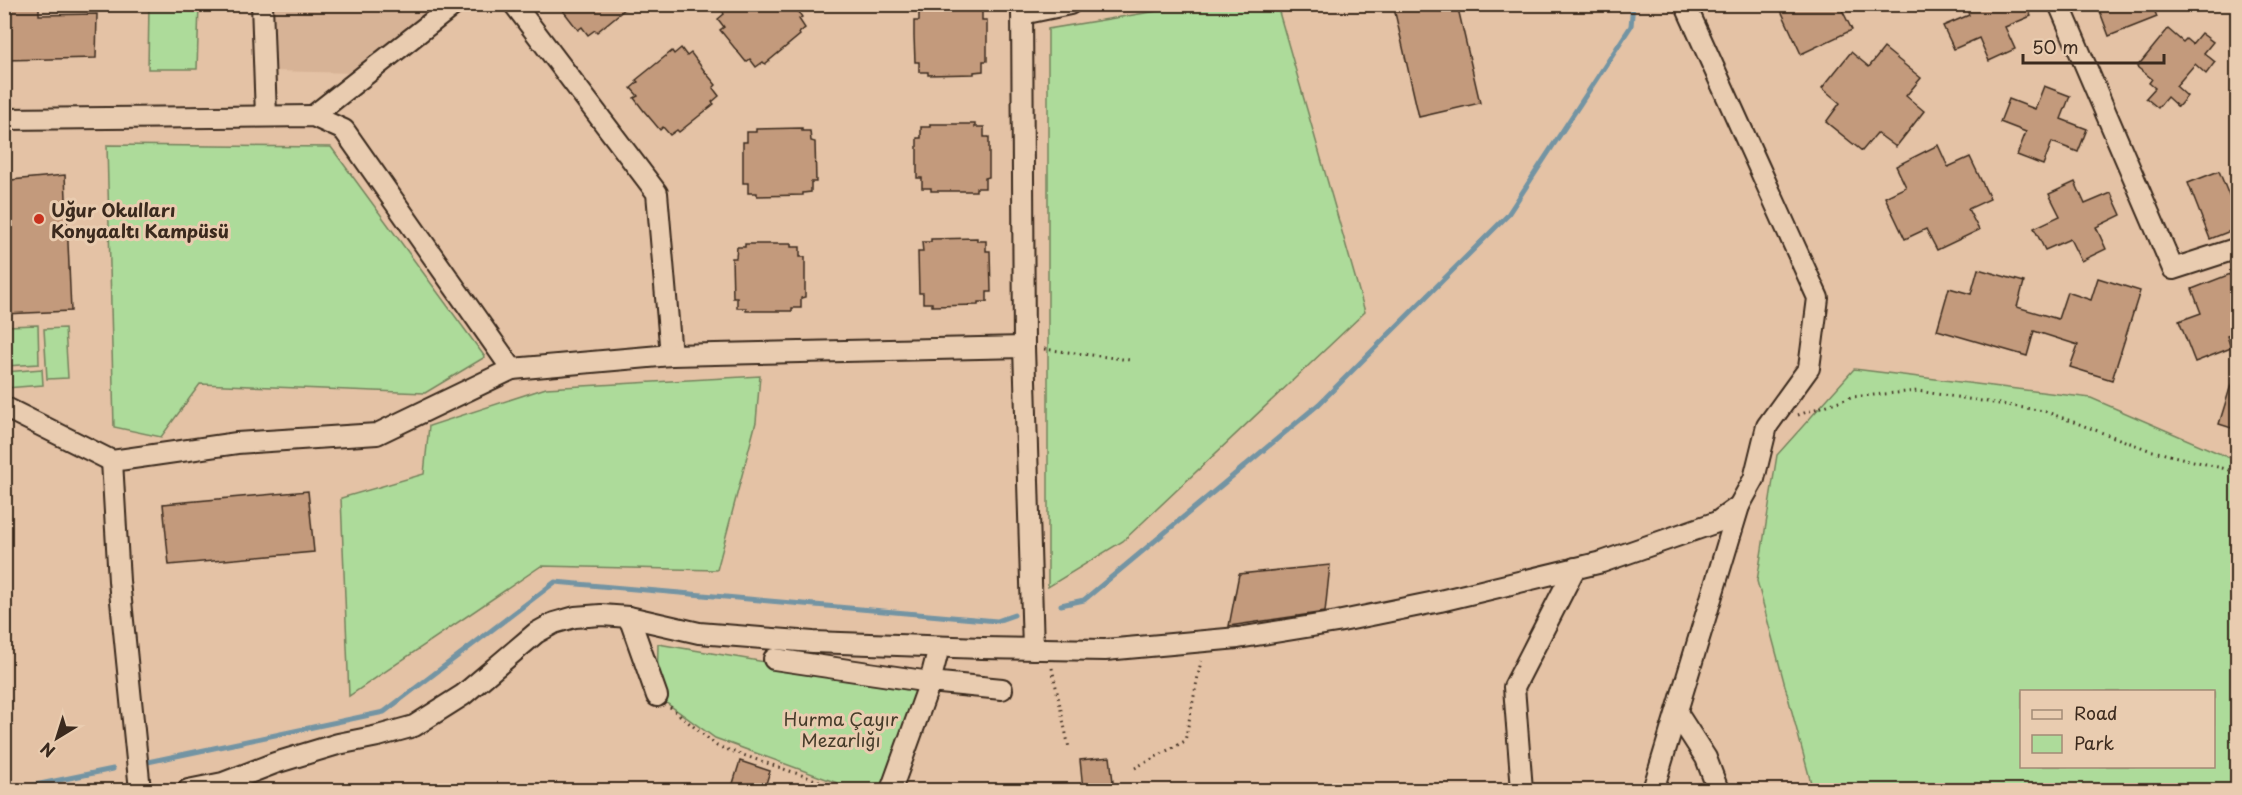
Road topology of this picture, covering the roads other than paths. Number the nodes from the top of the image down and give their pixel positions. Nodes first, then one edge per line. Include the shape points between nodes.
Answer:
1 (262, 4) edge
2 (455, 4) edge
3 (514, 4) edge
4 (1070, 4) edge
5 (1685, 4) edge
6 (2059, 4) edge
7 (1022, 9) edge
8 (314, 116) junction
9 (266, 117) junction
10 (4, 119) edge
11 (2238, 248) edge
12 (1024, 347) junction
13 (670, 355) junction
14 (512, 369) junction
15 (4, 407) edge
16 (112, 461) junction
17 (1739, 506) junction
18 (1575, 568) junction
19 (629, 617) junction
20 (939, 647) junction
21 (1040, 649) junction
22 (774, 659) dead end
23 (930, 682) junction
24 (1002, 689) dead end
25 (657, 696) road end
26 (1677, 713) junction
27 (140, 790) edge
28 (188, 790) edge
29 (891, 790) edge
30 (1522, 790) edge
31 (1653, 790) edge
32 (1718, 790) edge

1 - 9 street
2 - 8 street
3 - 13 street via 657,193
4 - 7 street
5 - 17 street via 1818,298 1809,368 1767,426 1754,479
6 - 11 street via 2173,269
7 - 12 street
8 - 9 street
8 - 14 street via 344,130
9 - 10 street
12 - 13 street
12 - 21 street
13 - 14 street
14 - 16 street via 377,434 237,443
15 - 16 street
16 - 27 street via 119,581
17 - 18 street via 1718,522
17 - 26 street
18 - 21 street via 1440,601 1238,638 1105,650
18 - 30 street via 1514,687
19 - 20 street via 699,633
19 - 25 street
19 - 28 street via 575,617 554,623 536,633 463,695 414,726 338,744 223,783
20 - 21 street
20 - 23 street
22 - 23 street
23 - 24 street
23 - 29 street
26 - 31 street
26 - 32 street via 1706,758

